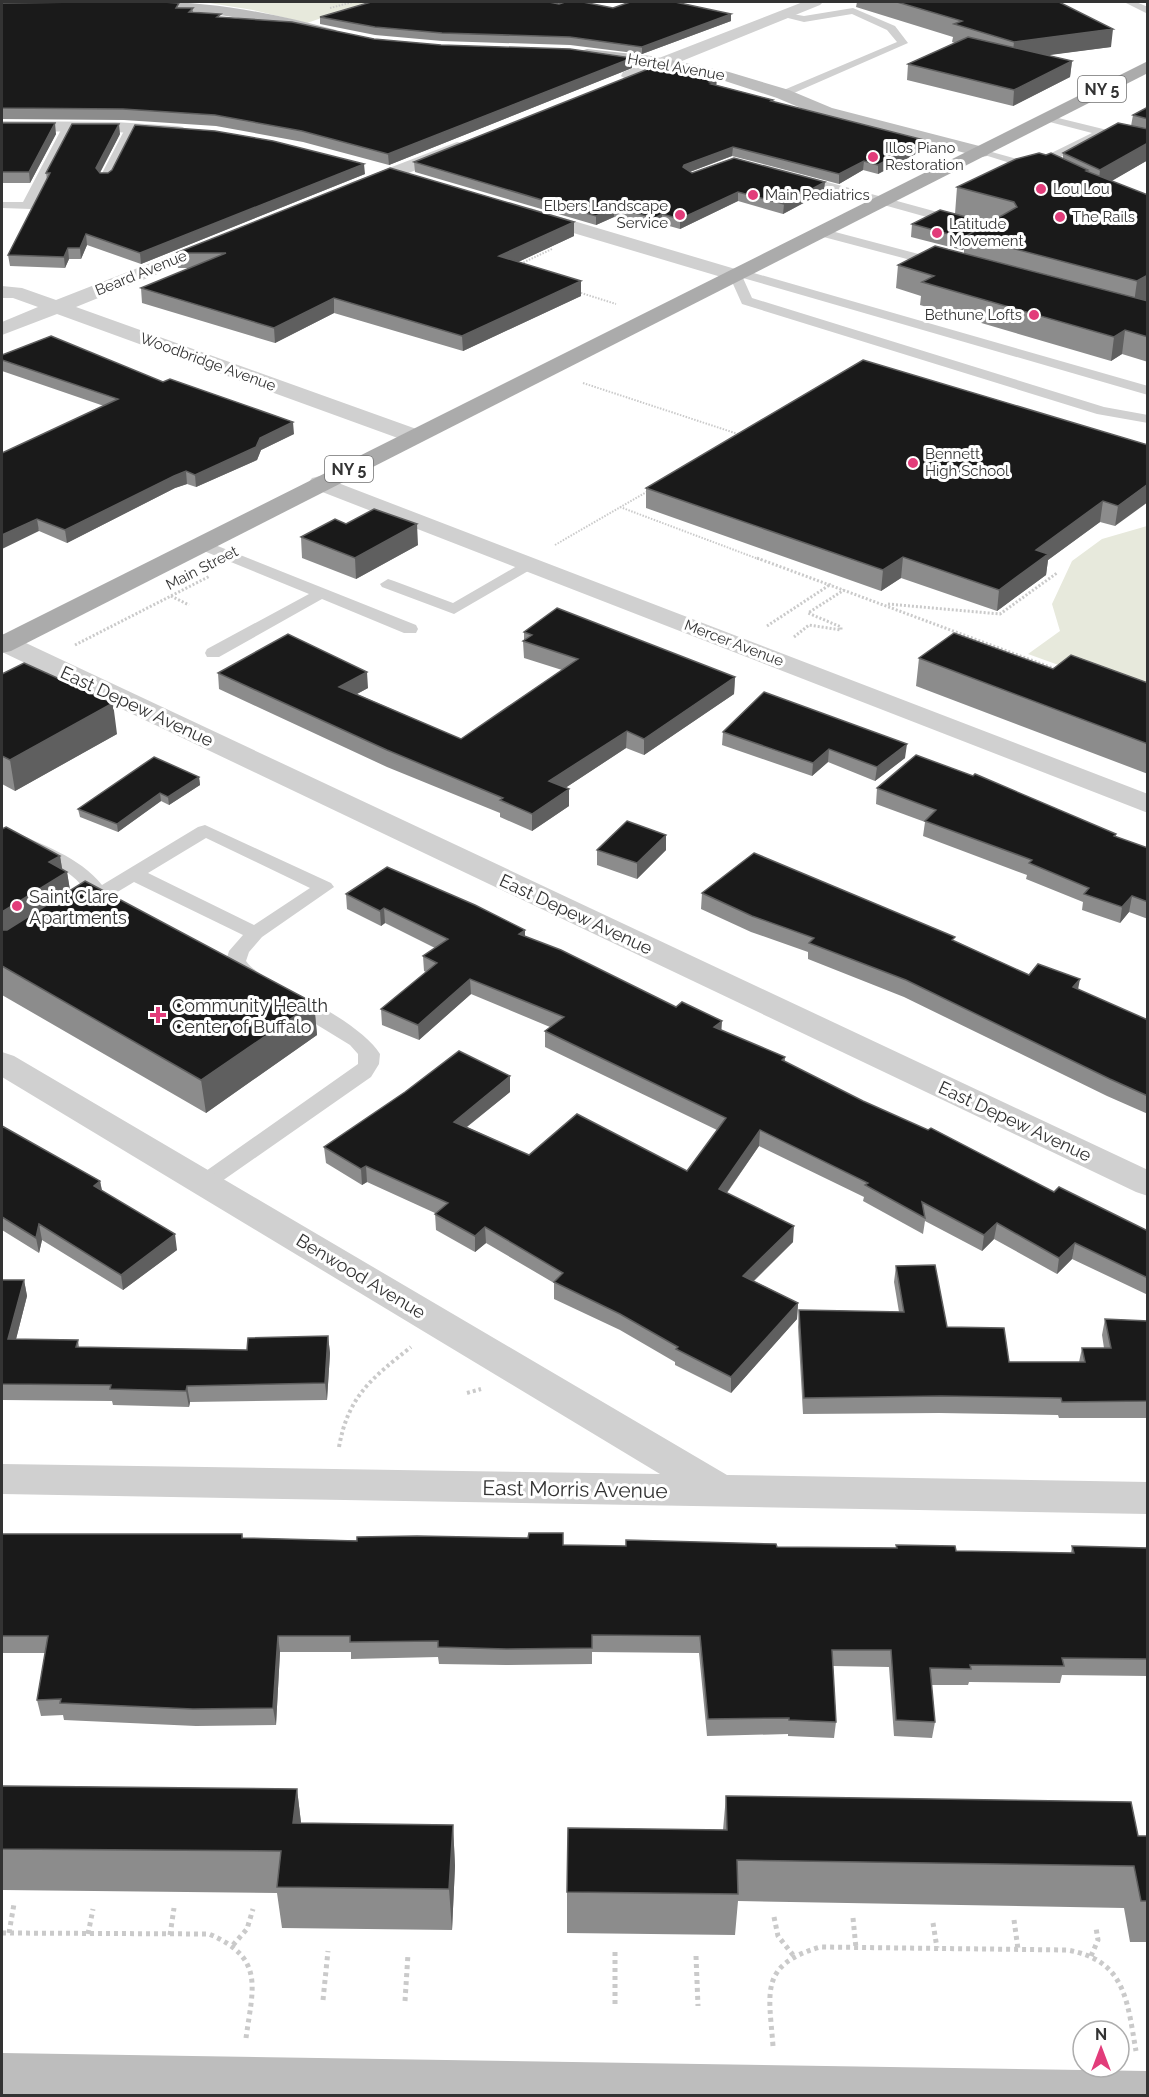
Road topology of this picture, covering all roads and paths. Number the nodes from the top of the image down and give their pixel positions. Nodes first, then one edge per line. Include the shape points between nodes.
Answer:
1 (149, 2) edge
2 (815, 2) edge
3 (1129, 2) edge
4 (1148, 11) edge
5 (781, 15) junction
6 (351, 38) edge
7 (570, 52) edge
8 (662, 63) junction
9 (1148, 66) edge
10 (616, 82) edge
11 (783, 94) junction
12 (1046, 118) junction
13 (2, 126) edge
14 (69, 126) junction
15 (131, 129) junction
16 (1103, 132) junction
17 (198, 133) edge
18 (470, 142) edge
19 (1148, 144) edge
20 (981, 152) junction
21 (366, 166) edge
22 (1034, 166) junction
23 (392, 173) junction
24 (788, 175) edge
25 (1055, 176) edge
26 (105, 179) edge
27 (417, 180) edge
28 (341, 194) edge
29 (882, 201) junction
30 (2, 206) edge
31 (515, 209) edge
32 (975, 226) edge
33 (820, 232) junction
34 (239, 234) edge
35 (553, 248) edge
36 (951, 262) edge
37 (519, 274) edge
38 (738, 274) junction
39 (575, 291) edge
40 (2, 292) edge
41 (620, 305) dead end
42 (56, 307) junction
43 (2, 329) edge
44 (998, 334) edge
45 (984, 343) junction
46 (583, 383) dead end
47 (1148, 391) edge
48 (1148, 419) edge
49 (414, 436) junction
50 (734, 441) edge
51 (320, 483) junction
52 (656, 487) edge
53 (620, 507) junction
54 (558, 543) dead end
55 (200, 544) junction
56 (241, 560) junction
57 (529, 564) junction
58 (1058, 573) dead end
59 (388, 584) dead end
60 (831, 584) junction
61 (845, 590) junction
62 (322, 593) junction
63 (170, 596) junction
64 (881, 603) junction
65 (189, 605) dead end
66 (410, 629) dead end
67 (758, 632) dead end
68 (791, 640) dead end
69 (3, 644) edge
70 (71, 646) dead end
71 (213, 653) dead end
72 (1018, 653) junction
73 (1011, 660) edge
74 (1062, 671) edge
75 (1148, 804) edge
76 (2, 833) edge
77 (134, 874) junction
78 (92, 899) junction
79 (74, 913) edge
80 (255, 933) junction
81 (2, 1063) edge
82 (204, 1183) junction
83 (1148, 1184) edge
84 (409, 1349) dead end
85 (480, 1391) dead end
86 (466, 1394) dead end
87 (339, 1447) dead end
88 (2, 1479) edge
89 (720, 1491) junction
90 (1148, 1498) edge
91 (14, 1904) dead end
92 (174, 1908) dead end
93 (93, 1909) dead end
94 (253, 1909) dead end
95 (774, 1917) dead end
96 (854, 1918) dead end
97 (1014, 1920) dead end
98 (933, 1923) dead end
99 (1096, 1928) dead end
100 (2, 1932) edge
101 (9, 1933) junction
102 (88, 1934) junction
103 (170, 1935) junction
104 (233, 1945) junction
105 (856, 1948) junction
106 (937, 1949) junction
107 (1018, 1949) junction
108 (328, 1951) dead end
109 (615, 1952) dead end
110 (408, 1954) dead end
111 (793, 1955) junction
112 (696, 1956) dead end
113 (1091, 1956) junction
114 (323, 2000) dead end
115 (405, 2001) dead end
116 (615, 2005) dead end
117 (698, 2006) dead end
118 (247, 2024) dead end
119 (772, 2032) dead end
120 (1134, 2038) dead end
121 (2, 2077) edge
122 (516, 2090) edge
123 (1148, 2095) edge

1 - 6 street via 246,13
2 - 5 street
3 - 4 lane
5 - 8 street
5 - 11 lane via 804,19 858,9 891,28 903,43
7 - 8 street, Hertel Avenue
8 - 10 street
8 - 11 street, Hertel Avenue via 729,77
9 - 12 main road, NY 5
11 - 20 street, Hertel Avenue via 826,112
12 - 16 lane
12 - 20 main road, NY 5
13 - 14 street
14 - 15 street
14 - 30 lane via 27,206
15 - 17 street
15 - 26 lane
16 - 19 lane
16 - 22 lane
18 - 23 street
20 - 22 lane
20 - 29 main road, NY 5
21 - 23 street
22 - 25 lane
23 - 27 street
23 - 28 street
24 - 29 lane
29 - 32 lane
29 - 33 main road, NY 5
31 - 38 street
33 - 36 lane
33 - 38 main road, NY 5
34 - 42 street, Beard Avenue
35 - 37 path via 518,265
38 - 45 lane
38 - 48 lane via 747,301 1102,411
38 - 49 main road, NY 5
39 - 41 path
40 - 42 street, Woodbridge Avenue via 15,292
42 - 43 street, Beard Avenue
42 - 49 street, Woodbridge Avenue
44 - 45 lane
45 - 47 lane
46 - 50 path via 744,436
49 - 51 main road, NY 5
51 - 55 main road, NY 5
51 - 57 street, Mercer Avenue
52 - 53 path
53 - 54 path
53 - 60 path
55 - 56 lane
55 - 69 main road, NY 5
56 - 62 lane
56 - 63 path, Main Street
57 - 59 lane via 454,609
57 - 75 street, Mercer Avenue
58 - 64 path via 1000,614
60 - 61 path
60 - 67 path
61 - 64 path
61 - 68 path via 808,613 841,630 809,625
62 - 66 lane
62 - 71 lane
63 - 65 path
63 - 70 path, Main Street
64 - 72 path
69 - 83 street, East Depew Avenue
72 - 73 path
72 - 74 path
76 - 78 lane via 89,879 94,888
77 - 78 lane
77 - 80 lane
77 - 80 lane via 205,831 324,888
78 - 79 lane
80 - 82 lane via 239,951 236,961 243,972 359,1040 369,1052 369,1062 363,1072
81 - 82 street, Benwood Avenue
82 - 89 street, Benwood Avenue
84 - 87 path via 382,1368 360,1392 344,1420
85 - 86 path
88 - 89 street, East Morris Avenue
89 - 90 street, East Morris Avenue
91 - 101 path
92 - 103 path
93 - 102 path
94 - 104 path via 247,1931
95 - 111 path via 778,1936
96 - 105 path
97 - 107 path
98 - 106 path
99 - 113 path via 1098,1940
100 - 101 path
101 - 102 path
102 - 103 path
103 - 104 path via 209,1934
104 - 118 path via 249,1964 253,1981
105 - 106 path
105 - 111 path via 820,1947
106 - 107 path
107 - 113 path via 1067,1950
108 - 114 path
109 - 116 path
110 - 115 path
111 - 119 path via 774,1974 770,1990
112 - 117 path
113 - 120 path via 1117,1977 1126,1998
121 - 122 street
122 - 123 street

